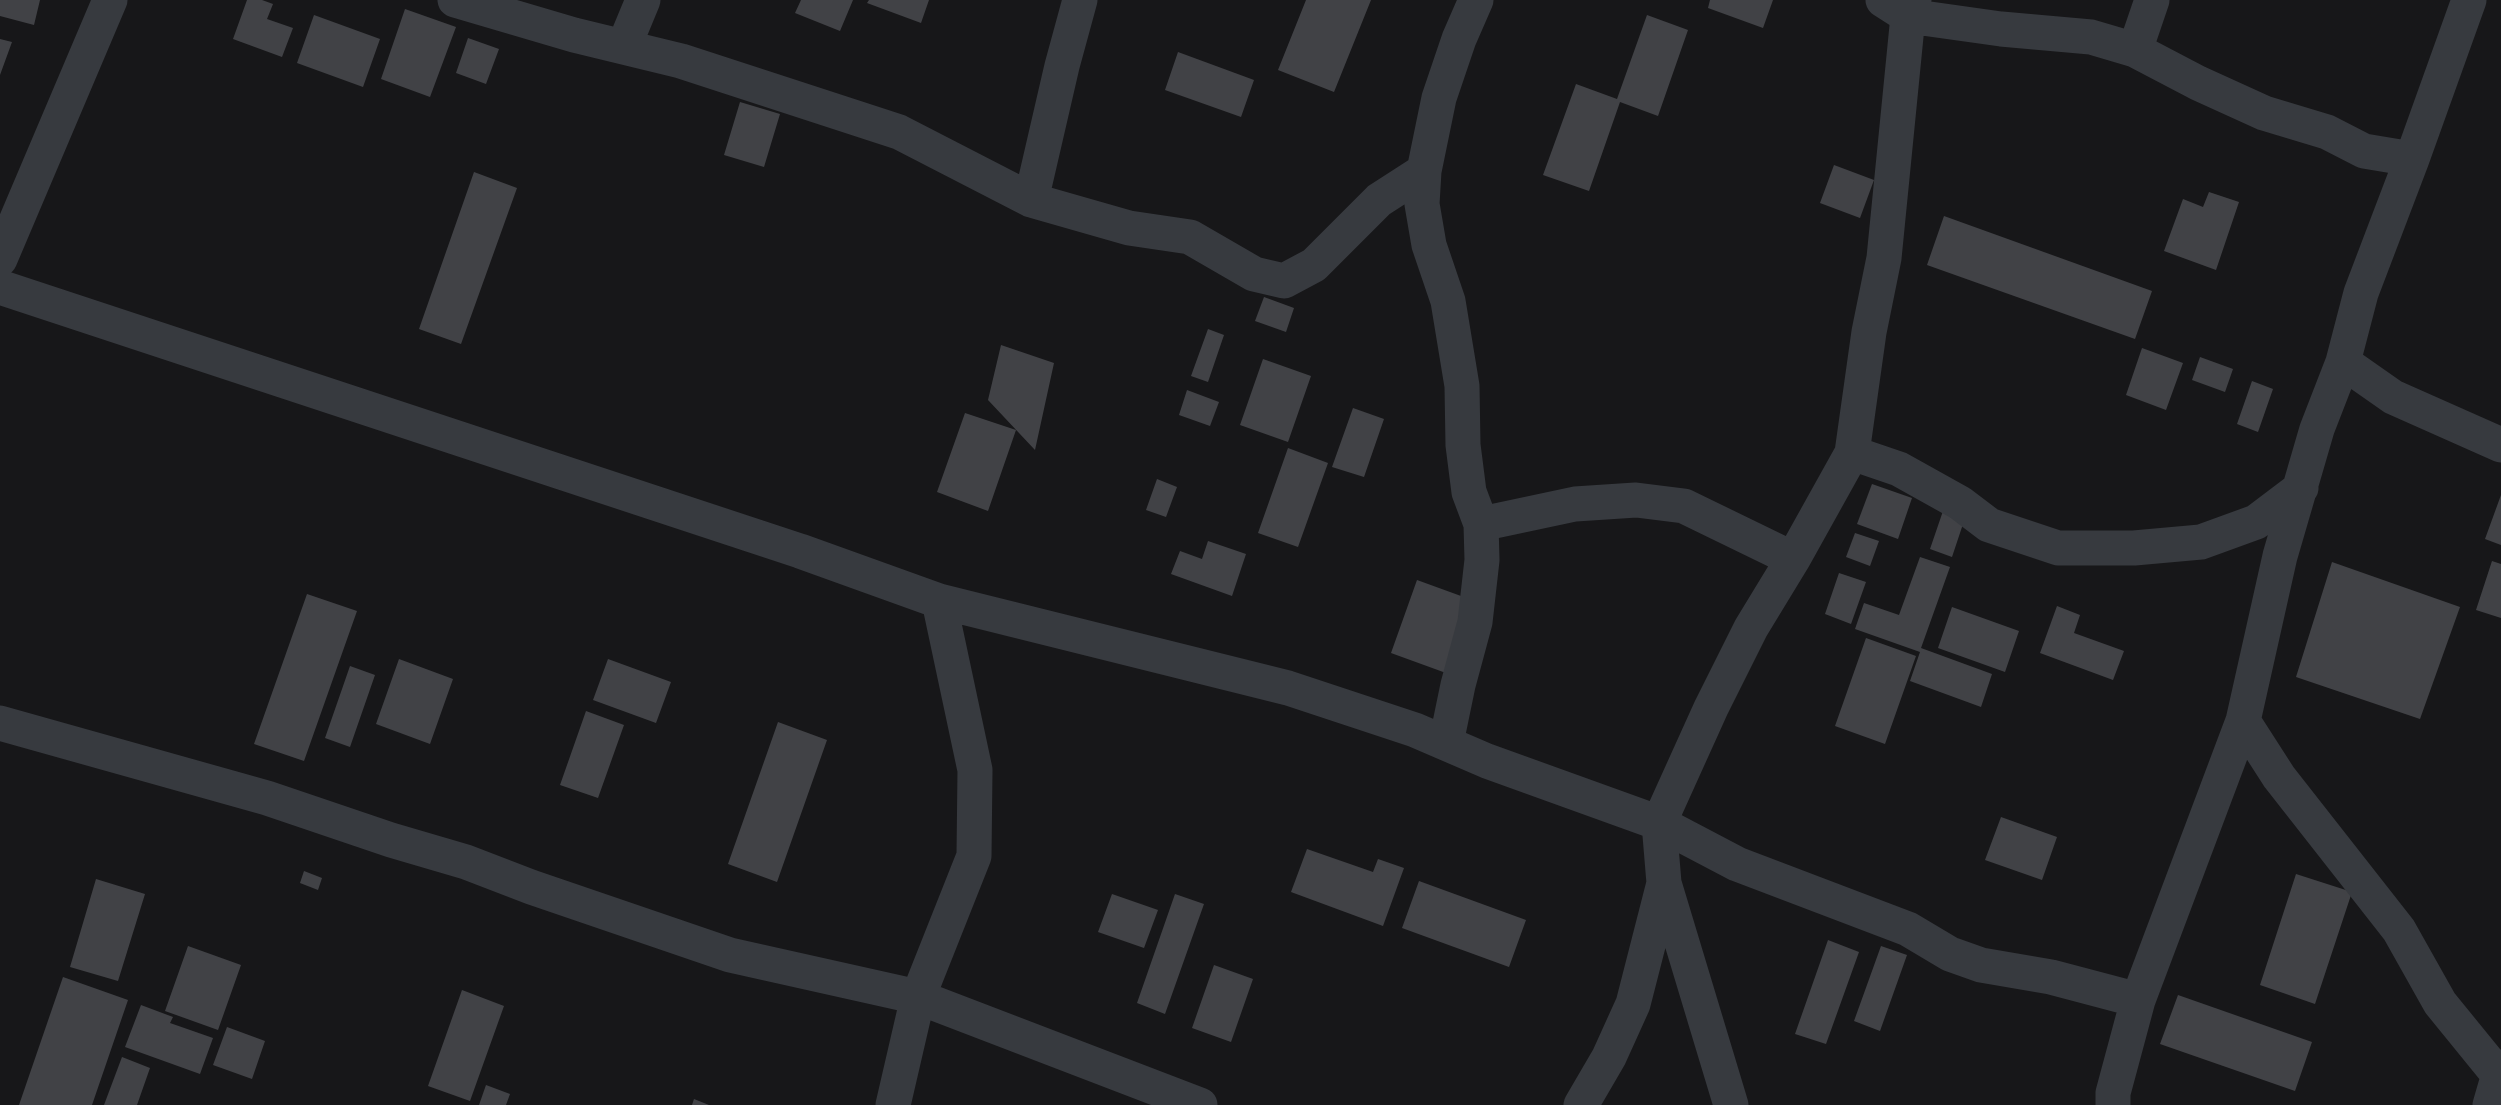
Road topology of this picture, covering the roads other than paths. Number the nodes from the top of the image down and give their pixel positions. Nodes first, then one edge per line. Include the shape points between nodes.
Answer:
1 (110, 0) edge
2 (455, 0) edge
3 (643, 0) edge
4 (1080, 0) edge
5 (1476, 0) edge
6 (2152, 0) edge
7 (2469, 0) edge
8 (1901, 5) edge
9 (624, 46) junction
10 (2135, 50) junction
11 (2412, 159) junction
12 (1424, 172) junction
13 (1031, 200) junction
14 (0, 259) edge
15 (0, 287) edge
16 (2343, 362) junction
17 (2501, 445) edge
18 (1852, 453) junction
19 (2301, 488) junction
20 (1481, 524) junction
21 (1793, 559) junction
22 (939, 601) junction
23 (2243, 721) junction
24 (0, 723) edge
25 (1446, 743) junction
26 (1659, 823) junction
27 (1664, 883) junction
28 (918, 997) junction
29 (2138, 1000) junction
30 (2498, 1081) edge
31 (892, 1105) edge
32 (1200, 1105) edge
33 (1581, 1105) edge
34 (1731, 1105) edge
35 (2113, 1105) edge

1 - 14 street
2 - 9 street
3 - 9 street
4 - 13 street
5 - 12 street via 1439,99
6 - 10 street
7 - 11 street
8 - 10 street via 2001,29 2091,37
8 - 18 street via 1884,258
9 - 13 street via 899,132
10 - 11 street via 2264,113 2327,132 2364,150
11 - 16 street via 2361,293
12 - 13 street via 1379,200 1314,265 1284,281 1254,274 1189,237 1129,228
12 - 20 street via 1422,204 1429,245 1448,301 1462,386 1462,445 1469,492
15 - 22 street
16 - 17 street via 2393,397
16 - 19 street
18 - 19 street via 1899,470 1960,503 1989,525 2058,548 2201,542 2256,522
18 - 21 street
19 - 23 street via 2280,556
20 - 21 street via 1575,503 1636,500 1685,506
20 - 25 street via 1475,622
21 - 26 street via 1751,628
22 - 25 street via 1288,688
22 - 28 street via 975,770 974,856
23 - 29 street
23 - 30 street via 2279,777 2399,930 2440,1003
24 - 28 street via 267,798 730,955
25 - 26 street
26 - 27 street
26 - 29 street via 1737,863 1908,929 1950,954
27 - 33 street via 1633,1004
27 - 34 street
28 - 31 street
28 - 32 street
29 - 35 street

